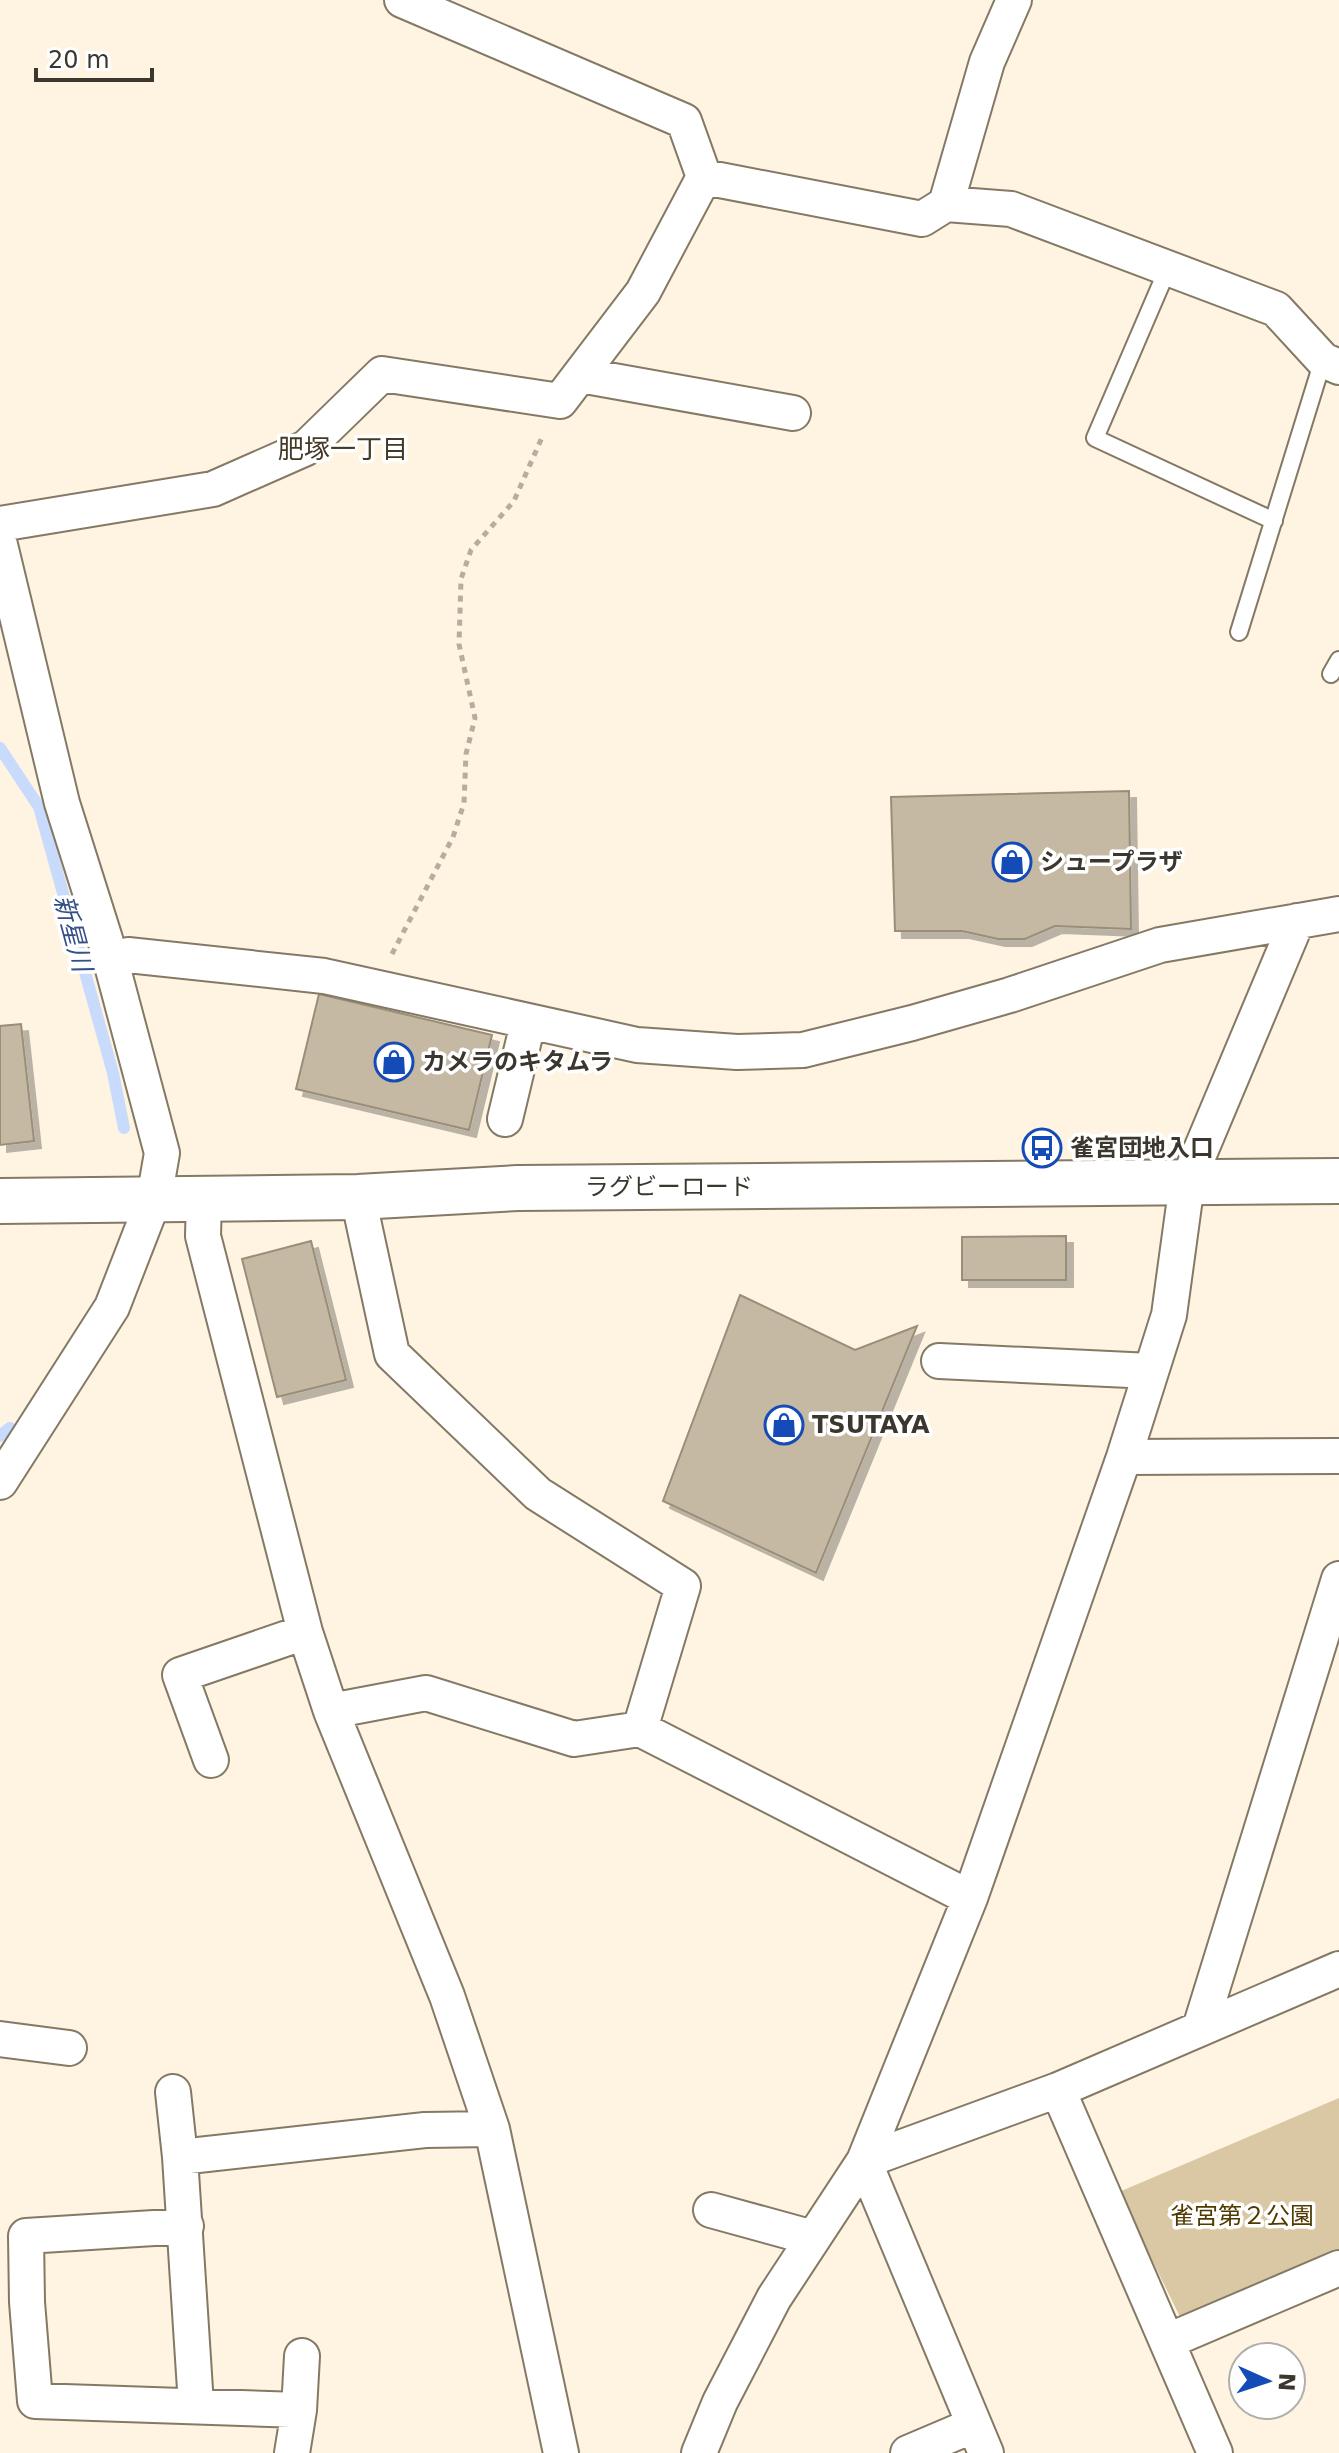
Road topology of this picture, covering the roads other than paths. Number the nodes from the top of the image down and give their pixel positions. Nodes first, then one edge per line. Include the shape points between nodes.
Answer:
1 (402, 0) edge
2 (1014, 0) edge
3 (704, 177) junction
4 (946, 204) junction
5 (1168, 268) junction
6 (1331, 364) edge
7 (580, 375) junction
8 (793, 413) dead end
9 (1274, 521) junction
10 (0, 544) edge
11 (1239, 632) dead end
12 (1339, 914) edge
13 (1297, 921) junction
14 (111, 960) junction
15 (528, 1023) junction
16 (505, 1119) dead end
17 (1339, 1181) edge
18 (1187, 1183) junction
19 (358, 1197) junction
20 (204, 1198) junction
21 (154, 1199) junction
22 (0, 1201) edge
23 (939, 1361) dead end
24 (1151, 1371) junction
25 (1339, 1456) edge
26 (1124, 1457) junction
27 (0, 1482) edge
28 (1339, 1579) edge
29 (305, 1632) junction
30 (331, 1711) junction
31 (640, 1729) junction
32 (211, 1760) dead end
33 (970, 1898) junction
34 (1339, 1969) edge
35 (1200, 2028) junction
36 (0, 2039) edge
37 (69, 2048) dead end
38 (1058, 2090) junction
39 (173, 2092) dead end
40 (492, 2129) junction
41 (180, 2157) junction
42 (864, 2161) junction
43 (711, 2210) dead end
44 (186, 2226) junction
45 (813, 2238) junction
46 (1339, 2268) edge
47 (14, 2303) edge
48 (1168, 2341) junction
49 (302, 2356) dead end
50 (196, 2405) junction
51 (299, 2410) junction
52 (980, 2439) edge
53 (292, 2453) edge
54 (561, 2453) edge
55 (699, 2453) edge
56 (908, 2453) edge
57 (1215, 2453) edge

1 - 3 street via 684,121
2 - 4 street via 987,62
3 - 4 street via 922,219
3 - 7 street via 643,292
4 - 5 street via 1011,209
5 - 6 street via 1276,309
5 - 9 lane via 1095,438
6 - 9 lane
7 - 8 street
7 - 10 street via 557,401 382,374 306,448 213,489
9 - 11 lane
10 - 14 street via 62,803
12 - 13 street
13 - 15 street via 1160,945 926,1019 803,1050 637,1045
13 - 18 street
14 - 15 street via 128,955 324,976
14 - 21 street via 162,1153
15 - 16 street
17 - 18 street, ラグビーロード
18 - 19 street, ラグビーロード via 518,1188
18 - 24 street via 1169,1315
19 - 20 street, ラグビーロード
19 - 31 street via 392,1354 538,1494 683,1586
20 - 21 street, ラグビーロード
20 - 29 street via 203,1236
21 - 22 street, ラグビーロード
21 - 27 street via 112,1307
23 - 24 street
24 - 26 street
25 - 26 street
26 - 33 street
28 - 35 street
29 - 30 street
29 - 32 street via 180,1675
30 - 31 street via 426,1693 574,1739
30 - 40 street via 447,1996
31 - 33 street
33 - 42 street
34 - 35 street
35 - 38 street
36 - 37 street
38 - 42 street
38 - 48 street
39 - 41 street
40 - 41 street via 425,2130
40 - 54 street
41 - 44 street
42 - 45 street
42 - 52 street
43 - 45 street
44 - 47 street via 26,2236
44 - 50 street
45 - 55 street via 774,2298
46 - 48 street
47 - 50 street via 35,2401
48 - 57 street
49 - 51 street
50 - 51 street
51 - 53 street
52 - 56 street

